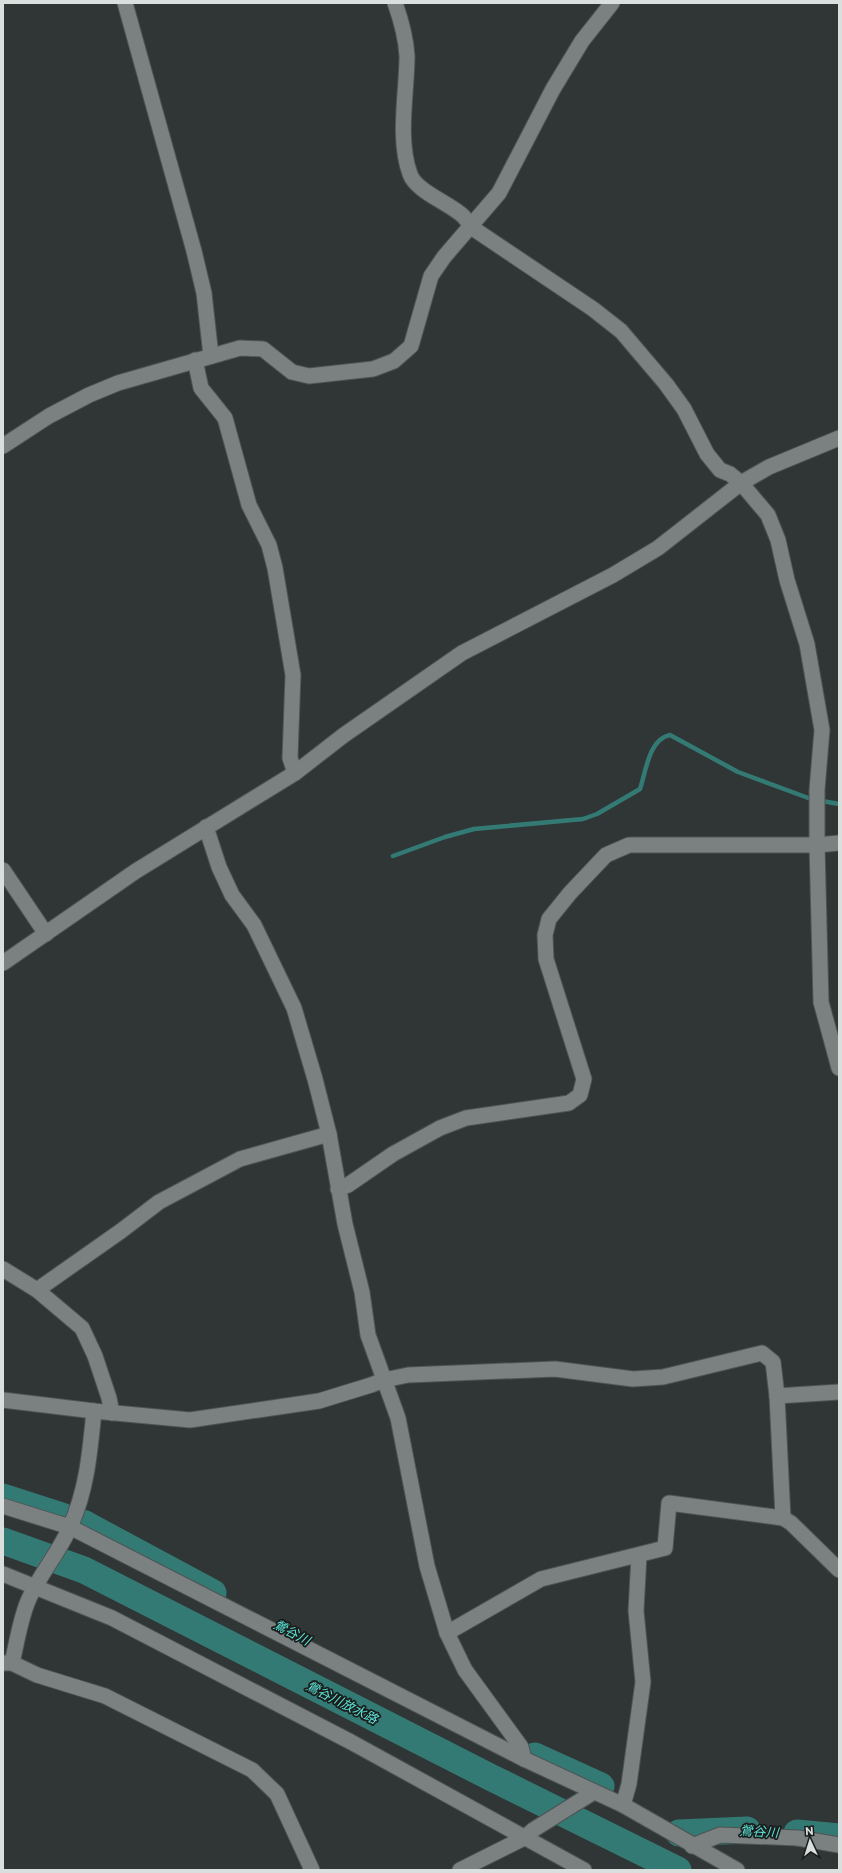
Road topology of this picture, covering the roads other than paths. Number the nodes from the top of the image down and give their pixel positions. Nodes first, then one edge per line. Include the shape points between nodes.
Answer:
1 (125, 3) edge
2 (395, 3) edge
3 (612, 3) edge
4 (471, 227) junction
5 (211, 356) junction
6 (195, 360) junction
7 (839, 438) edge
8 (3, 446) edge
9 (741, 483) junction
10 (295, 773) junction
11 (206, 827) junction
12 (839, 843) edge
13 (817, 844) junction
14 (3, 870) edge
15 (46, 934) junction
16 (3, 963) edge
17 (839, 1068) edge
18 (329, 1134) junction
19 (338, 1189) junction
20 (3, 1270) edge
21 (38, 1290) junction
22 (384, 1380) junction
23 (839, 1392) edge
24 (777, 1396) junction
25 (3, 1400) edge
26 (94, 1411) junction
27 (112, 1413) junction
28 (3, 1506) edge
29 (783, 1518) junction
30 (68, 1531) junction
31 (638, 1555) junction
32 (839, 1570) edge
33 (3, 1574) edge
34 (38, 1583) junction
35 (447, 1633) junction
36 (8, 1663) edge
37 (524, 1759) junction
38 (588, 1796) junction
39 (623, 1805) junction
40 (528, 1834) junction
41 (839, 1845) edge
42 (692, 1846) junction
43 (312, 1870) edge
44 (460, 1870) edge
45 (584, 1870) edge
46 (737, 1870) edge

1 - 5 street via 194,251 204,293
2 - 4 street via 403,27 407,56 403,110 405,154 410,176 424,191 464,216
3 - 4 street via 582,41 553,89 499,193
4 - 5 street via 431,276 411,346 394,361 373,369 309,376 292,372 263,349 240,348
4 - 9 street via 593,309 621,331 684,409 707,454 720,470
5 - 6 street
6 - 8 street via 118,383 89,395
6 - 10 street via 201,388 225,418 249,505 269,545 275,568 293,675 290,758
7 - 9 street via 769,467
9 - 10 street via 651,552 443,664
9 - 13 street via 768,515 778,540 787,580 807,644 822,730
10 - 11 street
11 - 15 street
11 - 18 street via 219,867 232,895 254,925 294,1008
12 - 13 street
13 - 17 street via 821,1002
13 - 19 street via 629,845 606,855 549,918 545,935 546,959 584,1078 580,1095 569,1103 466,1118 440,1128
14 - 15 street
15 - 16 street
18 - 19 street
18 - 21 street via 240,1159 199,1180 159,1202
19 - 22 street via 362,1292 368,1335
20 - 21 street
21 - 27 street via 82,1328 95,1356
22 - 24 street via 408,1375 554,1369 633,1379 663,1377 762,1353 773,1362
22 - 27 street via 319,1401 190,1420
22 - 35 street via 398,1418 427,1566
23 - 24 street
24 - 29 street
25 - 26 street
26 - 27 street
26 - 30 street via 84,1490
28 - 30 street
29 - 31 street via 669,1503 665,1548
29 - 32 street
30 - 34 street
30 - 37 street
31 - 35 street via 542,1579
31 - 39 street via 636,1611 643,1682 629,1784
33 - 34 street
34 - 36 street via 28,1601
34 - 40 street via 112,1618
35 - 37 street via 465,1670 521,1747
36 - 43 street via 105,1696 252,1770 277,1794
37 - 38 street
38 - 39 street
38 - 40 street
39 - 42 street
40 - 44 street
40 - 45 street
41 - 42 street via 798,1838 720,1835
42 - 46 street

